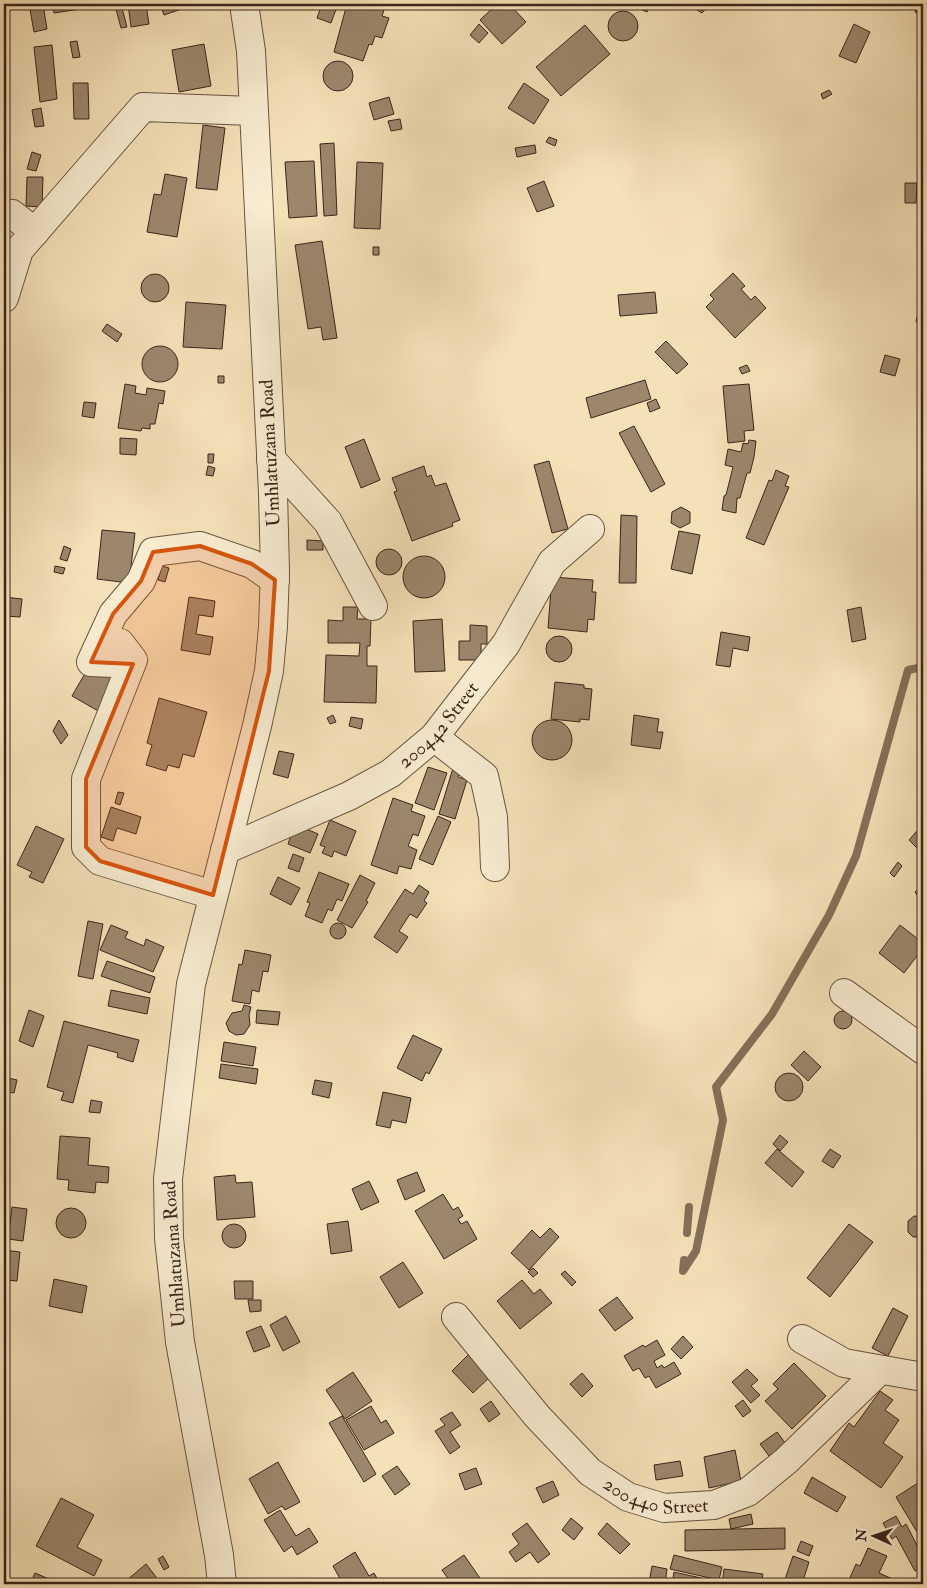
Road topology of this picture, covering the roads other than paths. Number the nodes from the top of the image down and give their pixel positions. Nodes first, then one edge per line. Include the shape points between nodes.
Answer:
1 (244, 4) edge
2 (254, 111) junction
3 (4, 218) edge
4 (34, 232) junction
5 (4, 298) edge
6 (271, 460) junction
7 (590, 529) dead end
8 (275, 580) junction
9 (373, 606) dead end
10 (434, 737) junction
11 (225, 850) junction
12 (495, 866) dead end
13 (213, 895) junction
14 (844, 993) dead end
15 (923, 1050) edge
16 (456, 1317) dead end
17 (802, 1338) dead end
18 (880, 1370) junction
19 (923, 1377) edge
20 (222, 1584) edge

1 - 2 street, Umhlatuzana Road
2 - 4 street via 143,107
2 - 6 street, Umhlatuzana Road
3 - 4 street via 12,214
4 - 5 street via 19,250
6 - 8 street, Umhlatuzana Road
6 - 9 street via 328,522
7 - 10 street, 200442 Street via 552,562 506,644
8 - 11 street, Umhlatuzana Road via 269,671
8 - 13 street via 252,564 200,546 153,552 141,581 113,614 91,662 114,663 120,643 133,660 86,779 86,847 100,861
10 - 11 street, 200442 Street via 391,772 349,796
10 - 12 street via 484,776 493,817
11 - 13 street, Umhlatuzana Road
13 - 20 street, Umhlatuzana Road via 191,984 168,1188 169,1238 180,1342
14 - 15 street
16 - 18 street, 200440 Street via 537,1416 590,1472 628,1497 664,1508 714,1505 748,1492 786,1461
17 - 18 street via 844,1363
18 - 19 street

